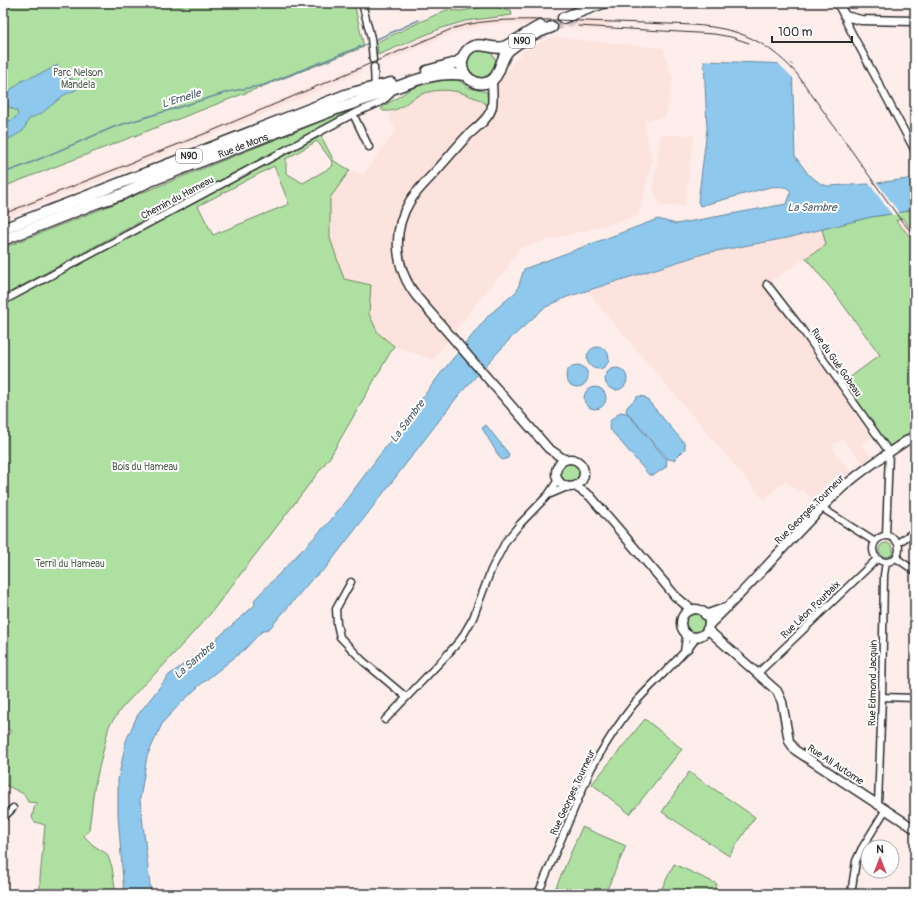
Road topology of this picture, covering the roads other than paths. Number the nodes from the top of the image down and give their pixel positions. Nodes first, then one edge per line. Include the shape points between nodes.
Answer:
1 (362, 3) edge
2 (838, 3) edge
3 (603, 4) edge
4 (845, 16) junction
5 (563, 18) dead end
6 (576, 19) tunnel mouth
7 (914, 22) edge
8 (540, 26) tunnel mouth
9 (552, 27) tunnel mouth
10 (490, 46) junction
11 (463, 58) junction
12 (501, 65) junction
13 (465, 74) junction
14 (488, 82) junction
15 (392, 88) junction
16 (375, 92) junction
17 (358, 106) junction
18 (367, 107) junction
19 (353, 114) junction
20 (369, 148) dead end
21 (915, 151) edge
22 (3, 229) edge
23 (3, 240) edge
24 (767, 284) dead end
25 (3, 301) edge
26 (915, 435) edge
27 (548, 448) junction
28 (889, 452) junction
29 (565, 460) junction
30 (558, 467) junction
31 (558, 480) junction
32 (582, 480) junction
33 (571, 486) junction
34 (548, 495) junction
35 (590, 496) junction
36 (822, 508) junction
37 (915, 531) edge
38 (886, 536) junction
39 (875, 542) junction
40 (898, 543) junction
41 (896, 558) junction
42 (877, 559) junction
43 (886, 562) junction
44 (915, 571) edge
45 (351, 582) dead end
46 (675, 596) junction
47 (725, 608) junction
48 (692, 610) junction
49 (705, 615) junction
50 (683, 616) junction
51 (708, 627) junction
52 (685, 634) junction
53 (697, 637) junction
54 (684, 652) junction
55 (757, 674) junction
56 (406, 697) junction
57 (882, 697) junction
58 (915, 698) edge
59 (385, 720) dead end
60 (878, 804) junction
61 (13, 808) dead end
62 (886, 809) junction
63 (3, 818) edge
64 (915, 829) edge
65 (538, 894) edge
66 (851, 894) edge

1 - 16 street via 371,38
2 - 4 street
3 - 5 main road
3 - 6 main road via 596,12
4 - 7 street via 861,20
4 - 21 street
8 - 10 main road, Rue de Mons / N90 via 505,46
9 - 12 main road, N90 via 514,46 507,52
10 - 11 main road, Rue de Mons / N90 via 475,46 467,51
10 - 12 main road, N90 via 498,54
11 - 13 main road
11 - 16 main road, Rue de Mons / N90 via 456,64 421,72
12 - 14 main road, N90 via 497,75
13 - 14 main road, Rue de Mons / N90 via 471,81
13 - 15 main road, Rue de Mons / N90 via 449,73
14 - 27 street via 492,93 492,110 411,200 403,215 398,232 399,261 405,279 415,294
15 - 16 main road, Rue de Mons / N90
15 - 18 street, Chemin du Hameau via 392,93 388,97
16 - 17 main road, Rue de Mons / N90
16 - 18 street
16 - 22 main road, Rue de Mons / N90 via 348,94
17 - 18 street, Chemin du Hameau
17 - 19 street, Chemin du Hameau
17 - 23 main road, Rue de Mons / N90 via 336,109
19 - 20 street
19 - 25 street, Chemin du Hameau
24 - 28 street, Rue du Gué Gobeau
26 - 28 street, Rue Georges Tourneur
27 - 29 street
27 - 30 street
28 - 36 street, Rue Georges Tourneur via 842,488
28 - 38 street
29 - 30 street
29 - 32 street via 574,460 580,464 584,472
30 - 31 street
31 - 33 street
31 - 34 street
32 - 33 street
32 - 35 street
33 - 34 street
33 - 35 street
34 - 56 street via 506,541 491,570 473,618 461,639
35 - 46 street
36 - 39 street
36 - 47 street, Rue Georges Tourneur
37 - 40 street
38 - 39 street
38 - 40 street
39 - 42 street via 873,549
40 - 41 street
41 - 43 street
41 - 44 street
42 - 43 street
42 - 55 street, Rue Léon Pourbaix
43 - 57 street, Rue Edmond Jacquin
45 - 56 street via 336,609 340,637 363,661
46 - 48 street
46 - 50 street
47 - 49 street, Rue Georges Tourneur
47 - 51 street, Rue Georges Tourneur
48 - 49 street via 698,610
48 - 50 street
49 - 51 street
50 - 52 street via 681,625
51 - 53 street via 705,633
51 - 55 street, Rue Ali Autome
52 - 53 street
52 - 54 street
53 - 54 street, Rue Georges Tourneur
54 - 65 street, Rue Georges Tourneur via 635,703 599,754
55 - 60 street, Rue Ali Autome via 777,691 782,702 789,741 795,750
56 - 59 street
57 - 58 street
57 - 60 street, Rue Edmond Jacquin
60 - 62 street, Rue Ali Autome
61 - 63 street
62 - 64 street, Rue Ali Autome
62 - 66 street via 856,861

